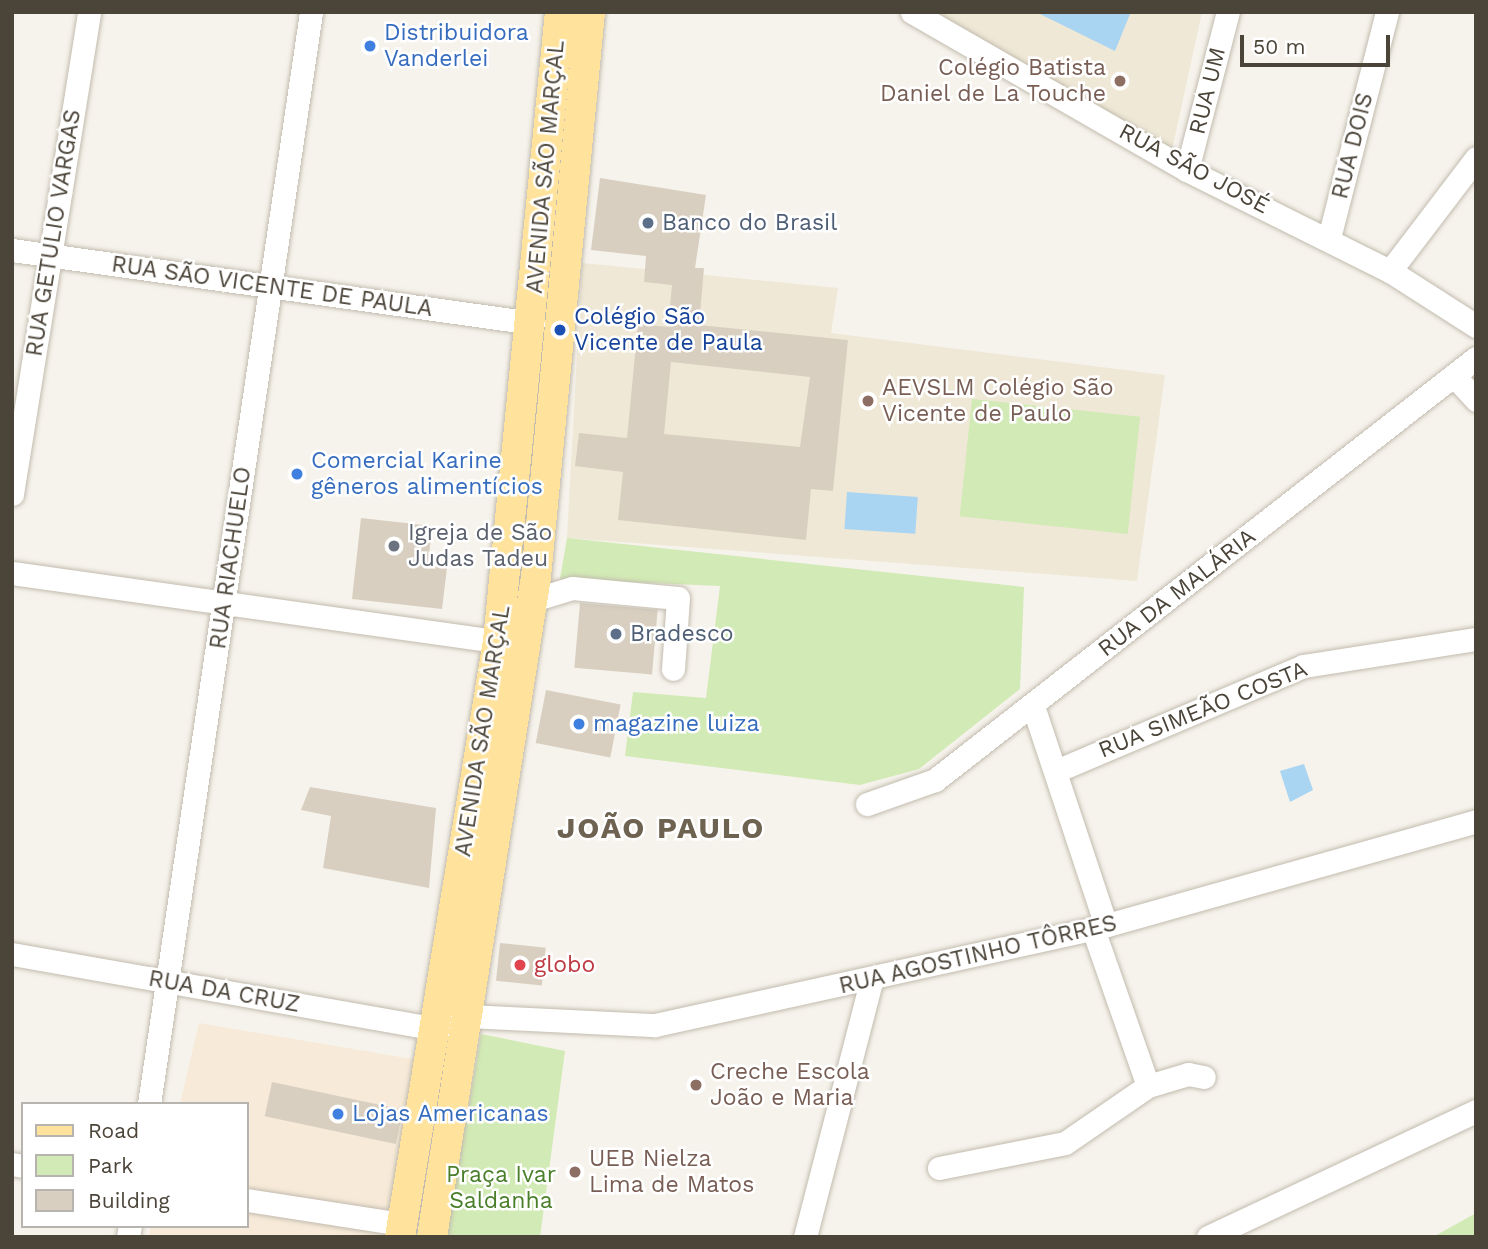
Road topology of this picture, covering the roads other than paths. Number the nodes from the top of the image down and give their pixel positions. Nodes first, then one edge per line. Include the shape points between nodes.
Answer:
1 (89, 12) edge
2 (311, 12) edge
3 (560, 12) edge
4 (590, 12) edge
5 (912, 12) edge
6 (1228, 12) edge
7 (1387, 12) edge
8 (1476, 158) edge
9 (1188, 170) junction
10 (1329, 238) junction
11 (12, 250) edge
12 (50, 256) junction
13 (1390, 271) junction
14 (269, 286) junction
15 (533, 323) junction
16 (1476, 326) edge
17 (1476, 358) edge
18 (1454, 376) junction
19 (1476, 400) edge
20 (12, 494) edge
21 (12, 573) edge
22 (533, 600) junction
23 (225, 603) junction
24 (1476, 639) edge
25 (498, 641) junction
26 (673, 669) dead end
27 (1033, 706) junction
28 (1056, 771) junction
29 (867, 804) dead end
30 (1476, 821) edge
31 (1100, 927) junction
32 (12, 954) edge
33 (167, 982) junction
34 (871, 982) junction
35 (469, 1016) junction
36 (436, 1029) junction
37 (1204, 1077) dead end
38 (1148, 1086) junction
39 (149, 1102) edge
40 (1476, 1111) edge
41 (939, 1168) dead end
42 (248, 1200) edge
43 (401, 1230) edge
44 (432, 1237) edge
45 (805, 1237) edge
46 (1208, 1237) edge

1 - 12 street, RUA GETULIO VARGAS
2 - 14 street, RUA RIACHUELO
3 - 15 main road, AVENIDA SÃO MARÇAL
4 - 22 main road, AVENIDA SÃO MARÇAL
5 - 9 street, RUA SÃO JOSÉ
6 - 9 street, RUA UM
7 - 10 street, RUA DOIS
8 - 13 street
9 - 10 street, RUA SÃO JOSÉ
10 - 13 street, RUA SÃO JOSÉ
11 - 12 street, RUA SÃO VICENTE DE PAULA
12 - 14 street, RUA SÃO VICENTE DE PAULA
12 - 20 street, RUA GETULIO VARGAS
13 - 16 street, RUA SÃO JOSÉ
14 - 15 street, RUA SÃO VICENTE DE PAULA
14 - 23 street, RUA RIACHUELO
15 - 25 main road, AVENIDA SÃO MARÇAL
17 - 18 street, RUA DA MALÁRIA
18 - 19 street
18 - 27 street, RUA DA MALÁRIA
21 - 23 street
22 - 26 street via 572,589 678,598
22 - 35 main road, AVENIDA SÃO MARÇAL
23 - 25 street
23 - 33 street, RUA RIACHUELO
24 - 28 street, RUA SIMEÃO COSTA via 1303,666
25 - 36 main road, AVENIDA SÃO MARÇAL
27 - 28 street
27 - 29 street, RUA DA MALÁRIA via 920,790
28 - 31 street
30 - 31 street, RUA AGOSTINHO TÔRRES
31 - 34 street, RUA AGOSTINHO TÔRRES
31 - 38 street
32 - 33 street, RUA DA CRUZ
33 - 36 street, RUA DA CRUZ
33 - 39 street, RUA RIACHUELO
34 - 35 street, RUA AGOSTINHO TÔRRES via 656,1025
34 - 45 street
35 - 36 street
35 - 44 main road, AVENIDA SÃO MARÇAL
36 - 43 main road, AVENIDA SÃO MARÇAL
37 - 38 street via 1188,1074
38 - 41 street via 1065,1143
40 - 46 street
42 - 43 street

